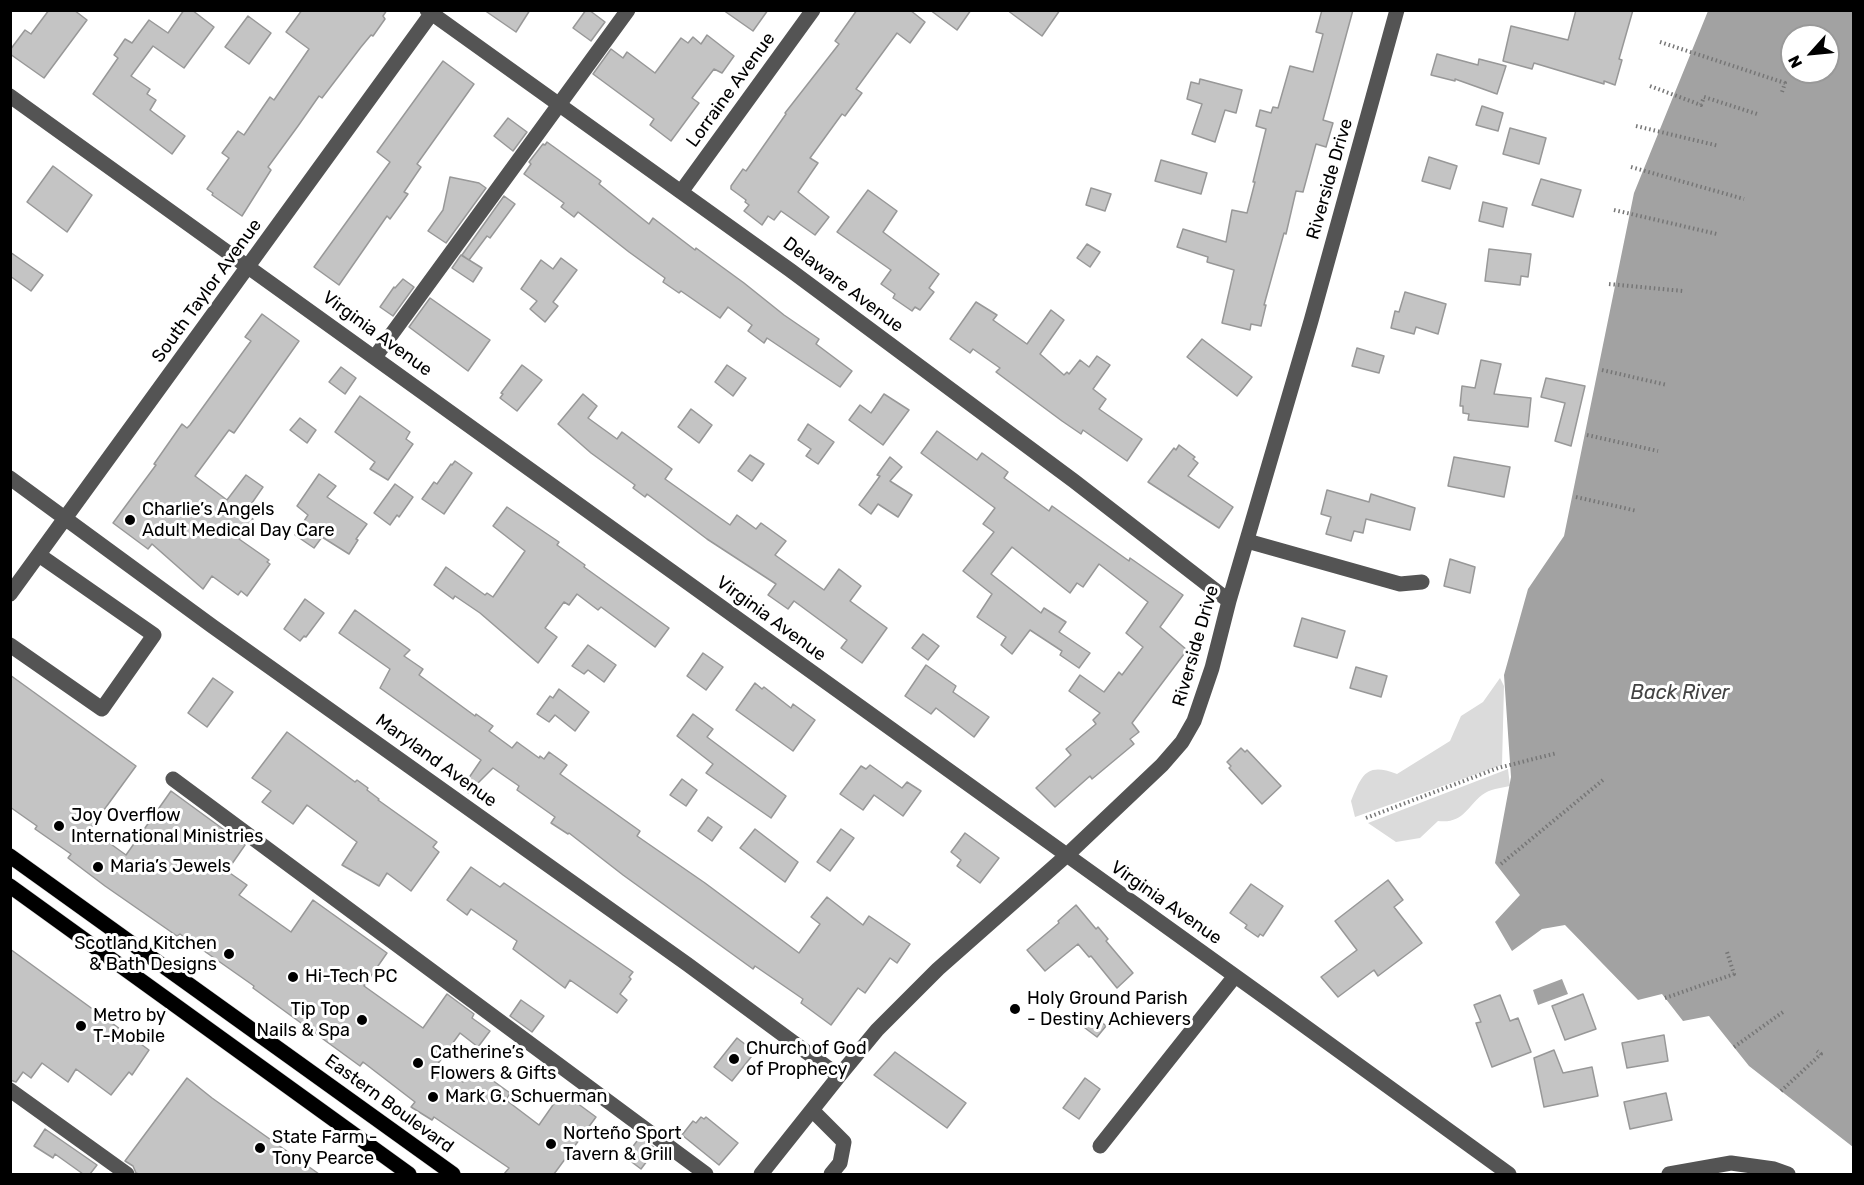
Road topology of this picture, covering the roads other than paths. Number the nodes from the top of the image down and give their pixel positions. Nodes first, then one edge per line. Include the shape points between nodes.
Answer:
1 (628, 10) edge
2 (813, 10) edge
3 (1397, 10) edge
4 (431, 12) edge
5 (10, 96) edge
6 (559, 105) junction
7 (681, 192) junction
8 (249, 266) junction
9 (375, 357) junction
10 (10, 478) edge
11 (67, 518) junction
12 (1247, 541) junction
13 (39, 555) junction
14 (1422, 582) dead end
15 (10, 594) edge
16 (1229, 601) junction
17 (10, 645) edge
18 (173, 779) dead end
19 (10, 855) edge
20 (1066, 855) junction
21 (10, 886) edge
22 (1236, 976) junction
23 (261, 1036) junction
24 (246, 1057) junction
25 (839, 1076) junction
26 (10, 1090) edge
27 (812, 1110) junction
28 (1100, 1146) dead end
29 (127, 1174) edge
30 (409, 1174) edge
31 (453, 1174) edge
32 (706, 1174) edge
33 (761, 1174) edge
34 (831, 1174) edge
35 (1509, 1174) edge
36 (1669, 1174) edge
37 (1788, 1174) edge

1 - 6 street
2 - 7 street, Lorraine Avenue
3 - 12 street, Riverside Drive
4 - 6 street, Delaware Avenue
4 - 8 street, South Taylor Avenue
5 - 8 street, Virginia Avenue
6 - 7 street, Delaware Avenue
6 - 9 street
7 - 16 street, Delaware Avenue via 1074,481
8 - 9 street, Virginia Avenue
8 - 11 street, South Taylor Avenue
9 - 20 street, Virginia Avenue
10 - 11 street, Maryland Avenue
11 - 13 street, South Taylor Avenue
11 - 25 street, Maryland Avenue
12 - 14 street via 1400,584
12 - 16 street, Riverside Drive
13 - 15 street, South Taylor Avenue
13 - 17 street via 154,635 102,710
16 - 20 street, Riverside Drive via 1203,696 1182,742
18 - 32 street
19 - 23 main road, Eastern Boulevard
20 - 22 street, Virginia Avenue
20 - 25 street, Riverside Drive via 914,993
21 - 24 main road
22 - 28 street
22 - 35 street, Virginia Avenue
23 - 24 main road
23 - 31 main road, Eastern Boulevard
24 - 30 main road
25 - 27 street, Riverside Drive
26 - 29 street
27 - 33 street, Riverside Drive
27 - 34 street via 844,1142 840,1163
36 - 37 street via 1731,1164

